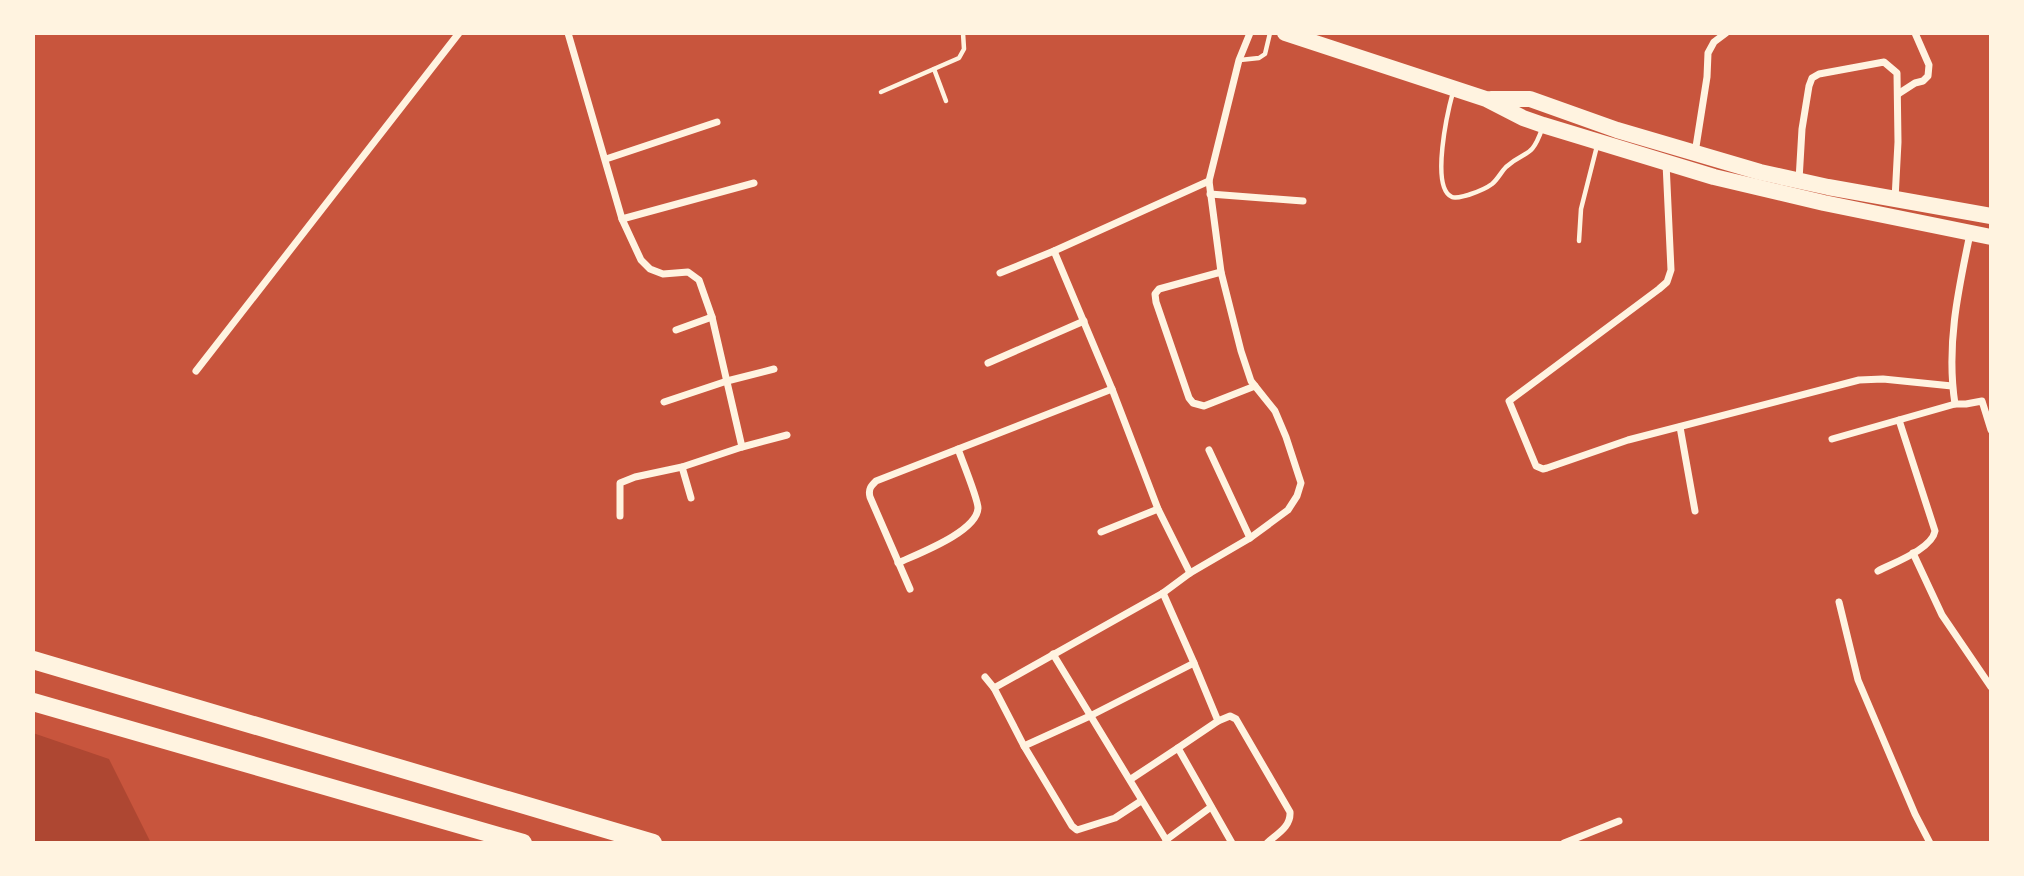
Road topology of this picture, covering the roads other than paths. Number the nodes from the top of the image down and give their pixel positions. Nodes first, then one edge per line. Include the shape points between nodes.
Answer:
1 (459, 33) edge
2 (568, 33) edge
3 (963, 33) edge
4 (1250, 33) edge
5 (1270, 33) edge
6 (1285, 33) edge
7 (1726, 33) edge
8 (1915, 33) edge
9 (1239, 60) junction
10 (934, 69) junction
11 (1454, 89) junction
12 (881, 92) dead end
13 (1898, 94) junction
14 (1486, 99) junction
15 (946, 101) dead end
16 (717, 122) dead end
17 (1543, 125) junction
18 (1598, 142) junction
19 (1695, 153) junction
20 (606, 159) junction
21 (1666, 163) junction
22 (1209, 181) junction
23 (1799, 181) junction
24 (754, 183) dead end
25 (1210, 194) junction
26 (1895, 200) junction
27 (1303, 201) dead end
28 (1991, 216) edge
29 (622, 219) junction
30 (1970, 233) junction
31 (1991, 237) edge
32 (1579, 241) dead end
33 (1054, 251) junction
34 (1221, 272) junction
35 (1000, 273) dead end
36 (712, 317) junction
37 (1084, 321) junction
38 (676, 330) dead end
39 (988, 363) dead end
40 (774, 369) dead end
41 (196, 371) dead end
42 (727, 381) junction
43 (1255, 386) junction
44 (1952, 386) junction
45 (1112, 389) junction
46 (1991, 398) edge
47 (1982, 401) junction
48 (664, 402) dead end
49 (1955, 404) junction
50 (1899, 420) junction
51 (1680, 427) junction
52 (1991, 430) edge
53 (787, 435) dead end
54 (1832, 439) dead end
55 (742, 447) junction
56 (958, 449) junction
57 (1209, 450) dead end
58 (682, 467) junction
59 (691, 498) dead end
60 (1158, 509) junction
61 (1695, 511) dead end
62 (620, 516) dead end
63 (1101, 531) dead end
64 (1250, 538) junction
65 (1913, 553) junction
66 (898, 563) junction
67 (1878, 571) dead end
68 (1190, 573) junction
69 (910, 589) dead end
70 (1163, 593) junction
71 (1839, 602) dead end
72 (1053, 654) junction
73 (33, 660) edge
74 (1194, 663) junction
75 (985, 677) dead end
76 (1991, 687) edge
77 (994, 688) junction
78 (33, 702) edge
79 (1090, 716) junction
80 (1217, 721) junction
81 (1024, 746) junction
82 (1178, 748) junction
83 (1131, 779) junction
84 (1141, 801) junction
85 (1211, 807) junction
86 (1619, 821) dead end
87 (1167, 841) edge
88 (523, 843) edge
89 (653, 843) edge
90 (1232, 843) edge
91 (1267, 843) edge
92 (1564, 843) edge
93 (1930, 843) edge

1 - 41 street
2 - 20 street
3 - 10 lane via 964,49 959,58
4 - 9 street
5 - 9 lane via 1265,54
6 - 11 highway
7 - 19 street via 1708,53
8 - 13 street via 1929,65 1928,76
9 - 22 street
10 - 12 lane
10 - 15 lane
11 - 14 highway
11 - 17 lane via 1442,149 1442,180 1451,197 1481,191 1495,182 1505,168 1531,152
13 - 23 street via 1897,74 1884,62 1812,78 1802,129
13 - 26 street
14 - 17 highway
14 - 19 highway via 1530,99
16 - 20 street
17 - 18 highway
18 - 21 highway
18 - 32 lane via 1581,209
19 - 23 highway
20 - 29 street
21 - 30 highway via 1824,203
21 - 51 street via 1671,270 1667,282 1509,401 1536,466 1543,469
22 - 25 street
22 - 33 street
23 - 26 highway
24 - 29 street
25 - 27 street
25 - 34 street
26 - 28 highway
29 - 36 street via 650,269 663,274 688,272 699,280
30 - 31 highway
30 - 44 street via 1951,338
33 - 35 street
33 - 37 street
34 - 43 street
34 - 43 street via 1159,289 1156,302 1193,403 1204,406
36 - 38 street
36 - 42 street
37 - 39 street
37 - 45 street
40 - 42 street
42 - 48 street
42 - 55 street
43 - 64 street via 1275,411 1301,483 1288,510
44 - 49 street
44 - 51 street via 1859,380
45 - 56 street
45 - 60 street
46 - 47 street
47 - 49 street
47 - 52 street
49 - 50 street
50 - 54 street
50 - 65 street via 1935,531 1932,541
51 - 61 street
53 - 55 street
55 - 58 street
56 - 66 street via 978,507 974,519 954,536
56 - 66 street via 871,486 870,496
57 - 64 street
58 - 59 street
58 - 62 street via 620,483
60 - 63 street
60 - 68 street
64 - 68 street
65 - 67 street
65 - 76 street via 1942,615
66 - 69 street
68 - 70 street
70 - 72 street
70 - 74 street
71 - 93 street via 1858,680
72 - 77 street
72 - 79 street
73 - 89 highway
74 - 79 street
74 - 80 street
75 - 77 street
77 - 81 street
78 - 88 highway
79 - 81 street
79 - 83 street
80 - 82 street
80 - 91 street via 1230,716 1236,719 1290,812 1288,825
81 - 84 street via 1077,830 1115,818
82 - 83 street
82 - 85 street
83 - 84 street
84 - 87 street
85 - 87 street
85 - 90 street
86 - 92 street

